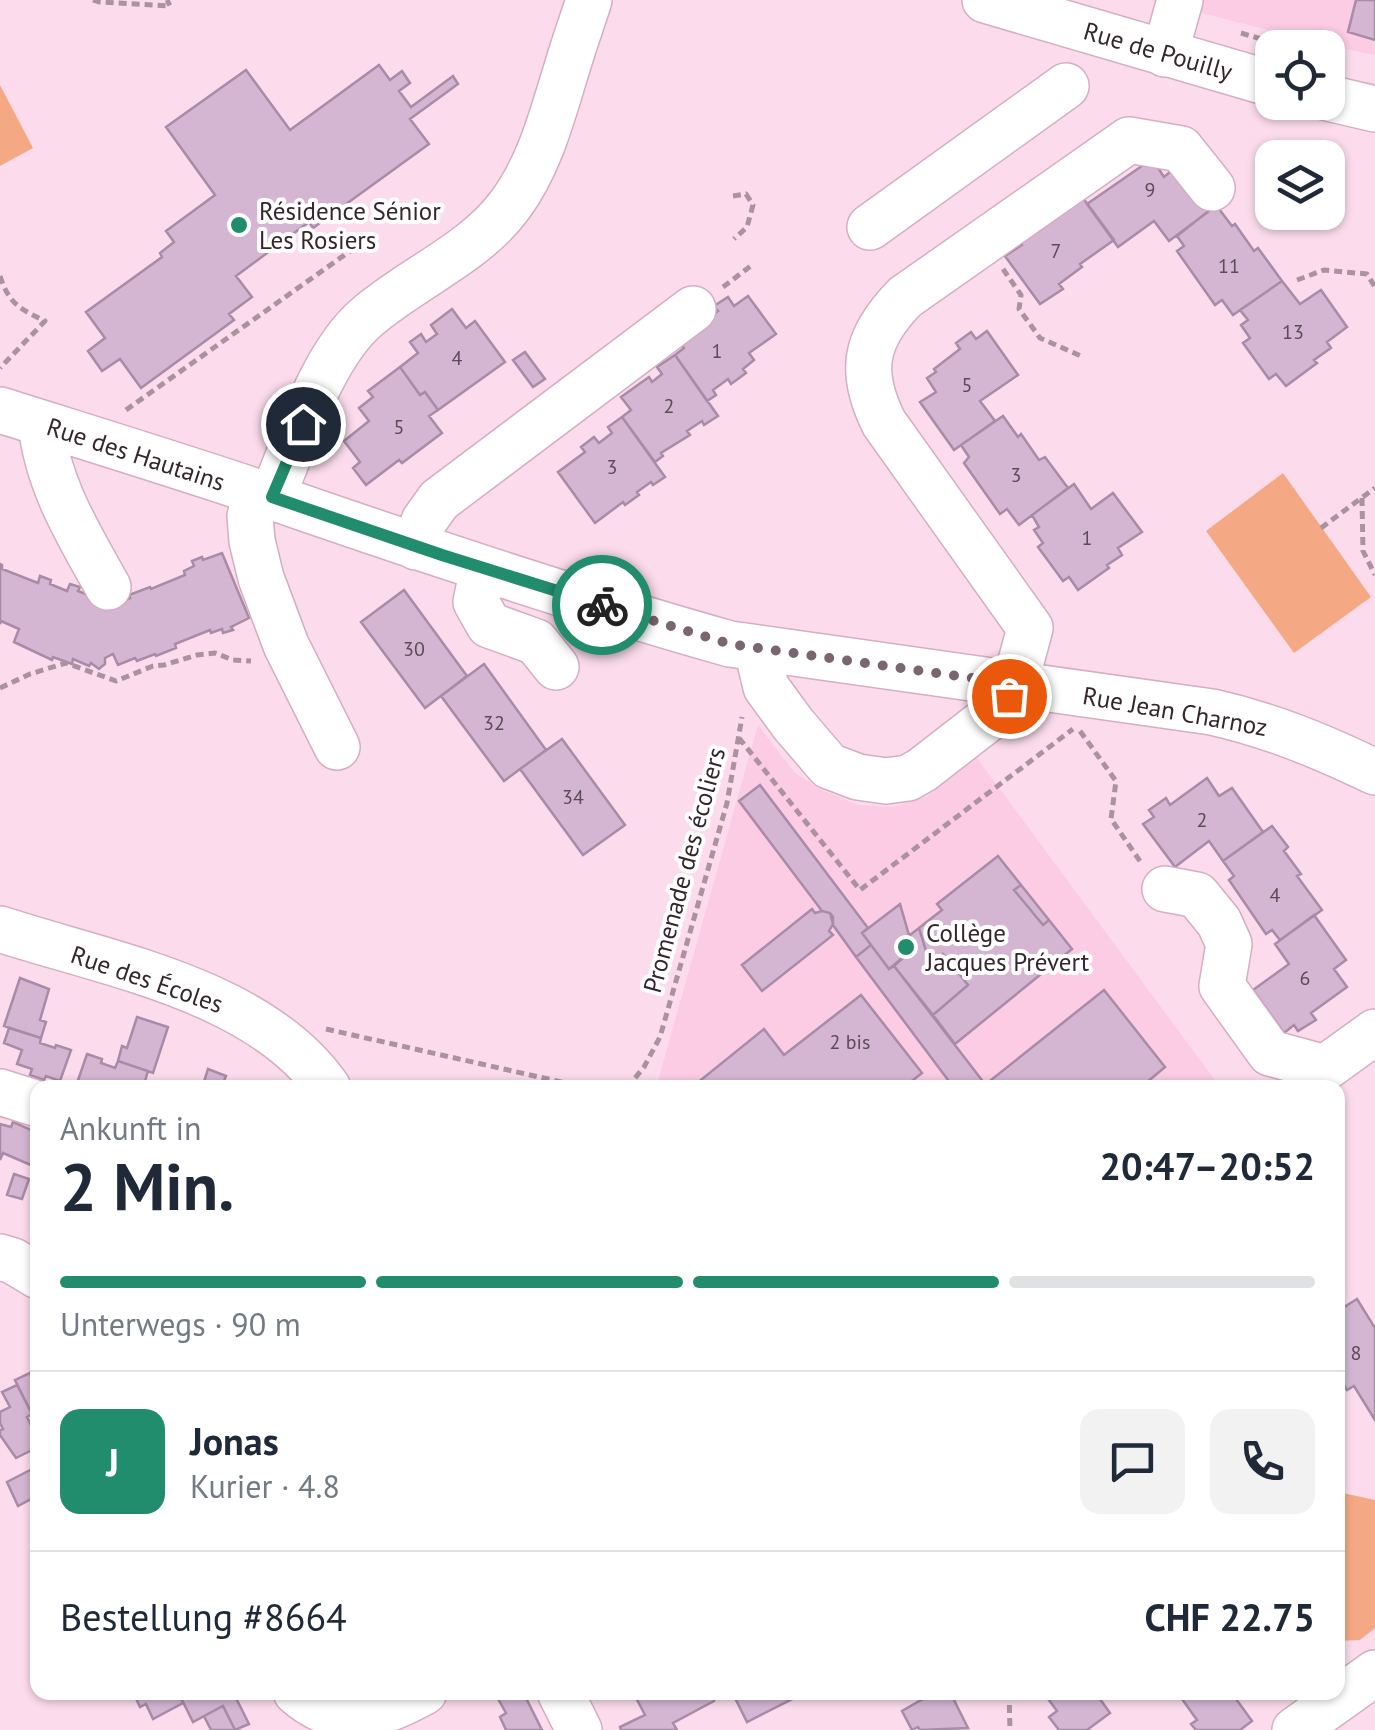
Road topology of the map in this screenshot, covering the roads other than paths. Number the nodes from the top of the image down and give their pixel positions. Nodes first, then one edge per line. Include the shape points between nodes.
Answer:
1 (589, 0) edge
2 (985, 0) edge
3 (1180, 0) edge
4 (1165, 54) junction
5 (1255, 79) edge
6 (1066, 86) dead end
7 (1345, 102) edge
8 (1375, 108) edge
9 (1212, 188) dead end
10 (870, 227) dead end
11 (704, 301) road end
12 (20, 417) edge
13 (264, 495) junction
14 (416, 547) junction
15 (483, 568) junction
16 (108, 588) dead end
17 (757, 649) junction
18 (556, 667) dead end
19 (1015, 684) junction
20 (337, 747) dead end
21 (1375, 772) edge
22 (1165, 889) road end
23 (0, 929) edge
24 (1375, 1032) edge
25 (314, 1080) edge
26 (0, 1092) edge
27 (30, 1101) edge
28 (1375, 1672) edge
29 (1345, 1694) edge
30 (306, 1700) edge
31 (410, 1700) edge
32 (564, 1700) edge
33 (1336, 1700) edge
34 (580, 1730) edge
35 (1295, 1730) edge

1 - 13 street via 540,151 511,204 493,226 396,293 346,339
2 - 4 street, Rue de Pouilly
3 - 4 street
4 - 5 street, Rue de Pouilly
6 - 10 street
7 - 8 street
9 - 19 street via 1181,148 1129,140 905,297 872,344 871,397 884,422 1030,628
11 - 14 street via 438,500
12 - 13 street, Rue des Hautains
12 - 16 street via 44,451 64,508
13 - 14 street, Rue Jean Charnoz
13 - 20 street via 250,516 260,578
14 - 15 street, Rue Jean Charnoz
15 - 17 street, Rue Jean Charnoz
15 - 18 street via 476,602 489,624 536,642
17 - 19 street, Rue Jean Charnoz
17 - 19 street via 766,688 829,766 886,781 922,770 1002,708
19 - 21 street, Rue Jean Charnoz via 1244,719
22 - 24 street via 1197,896 1220,922 1228,944 1222,986 1270,1053 1325,1068
23 - 25 street, Rue des Écoles via 215,998 289,1046
26 - 27 street
28 - 29 street
30 - 31 street via 320,1712 352,1720
32 - 34 street
33 - 35 street

